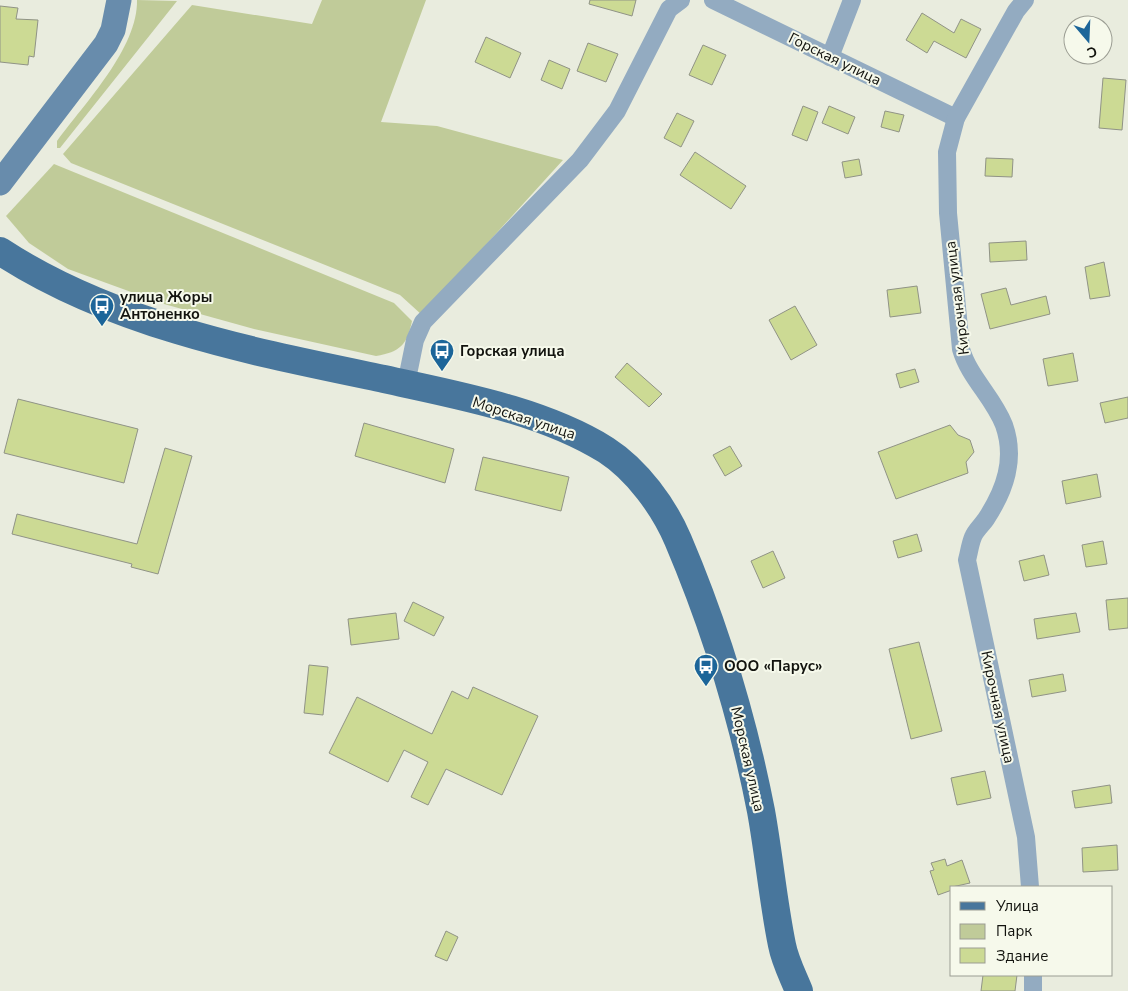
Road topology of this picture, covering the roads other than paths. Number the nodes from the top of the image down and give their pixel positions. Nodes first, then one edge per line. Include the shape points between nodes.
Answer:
1 (119, 0) edge
2 (681, 0) edge
3 (713, 0) edge
4 (852, 0) edge
5 (1025, 0) edge
6 (830, 57) junction
7 (956, 118) junction
8 (0, 183) edge
9 (0, 251) edge
10 (406, 384) junction
11 (1030, 886) edge
12 (1033, 976) edge
13 (799, 991) edge
14 (1033, 991) edge

1 - 8 main road via 114,30 106,44
2 - 10 street via 669,8 617,111 580,160 423,322 415,340
3 - 6 street, Горская улица
4 - 6 street
5 - 7 street, Кирочная улица
6 - 7 street, Горская улица
7 - 11 street, Кирочная улица via 947,152 948,213 961,348 966,364 986,392 1003,425 1010,451 1006,479 987,517 973,536 967,560 1026,837
9 - 10 main road, Морская улица via 26,267 112,307 185,332
10 - 13 main road, Морская улица via 501,407 566,428 620,460 652,497 677,537 710,624 743,728 761,812 782,948
12 - 14 street

